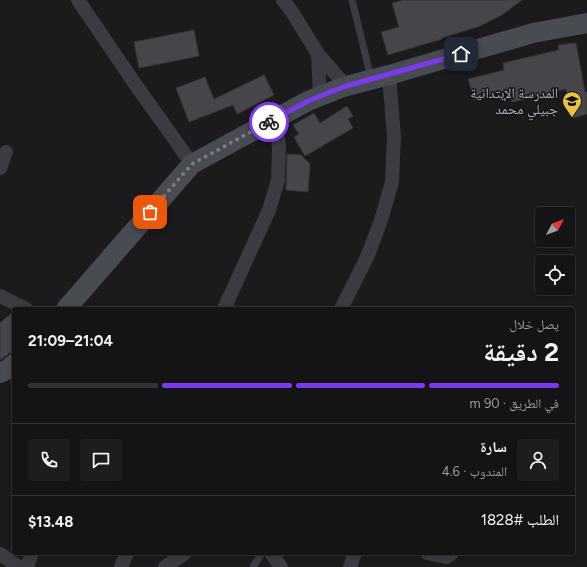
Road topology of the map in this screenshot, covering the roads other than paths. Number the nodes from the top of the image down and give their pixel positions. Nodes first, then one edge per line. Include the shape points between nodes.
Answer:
1 (78, 0) edge
2 (283, 0) edge
3 (352, 0) edge
4 (587, 23) edge
5 (318, 54) junction
6 (380, 77) junction
7 (346, 86) junction
8 (320, 96) junction
9 (276, 118) junction
10 (6, 152) dead end
11 (192, 164) junction
12 (0, 168) edge
13 (0, 296) edge
14 (22, 307) edge
15 (68, 307) edge
16 (225, 307) edge
17 (342, 307) edge
18 (12, 366) edge
19 (0, 373) edge
20 (0, 554) edge
21 (31, 555) edge
22 (126, 555) edge
23 (182, 555) edge
24 (261, 555) edge
25 (272, 555) edge
26 (354, 555) edge
27 (434, 555) edge
28 (449, 555) edge
29 (18, 567) edge
30 (27, 567) edge
31 (121, 567) edge
32 (165, 567) edge
33 (253, 567) edge
34 (281, 567) edge
35 (350, 567) edge

1 - 11 street
2 - 5 street
3 - 6 lane
4 - 6 street via 533,33
5 - 7 street
5 - 8 street
6 - 7 street
6 - 17 street via 394,137 392,182 368,255
7 - 8 street
8 - 9 street
9 - 11 street
9 - 16 street via 279,148 278,180 269,210
10 - 12 street
11 - 15 street
13 - 14 street
18 - 19 street
20 - 29 street
21 - 30 street
22 - 31 street
23 - 32 street
24 - 33 lane
25 - 34 street
26 - 35 street
27 - 28 street

